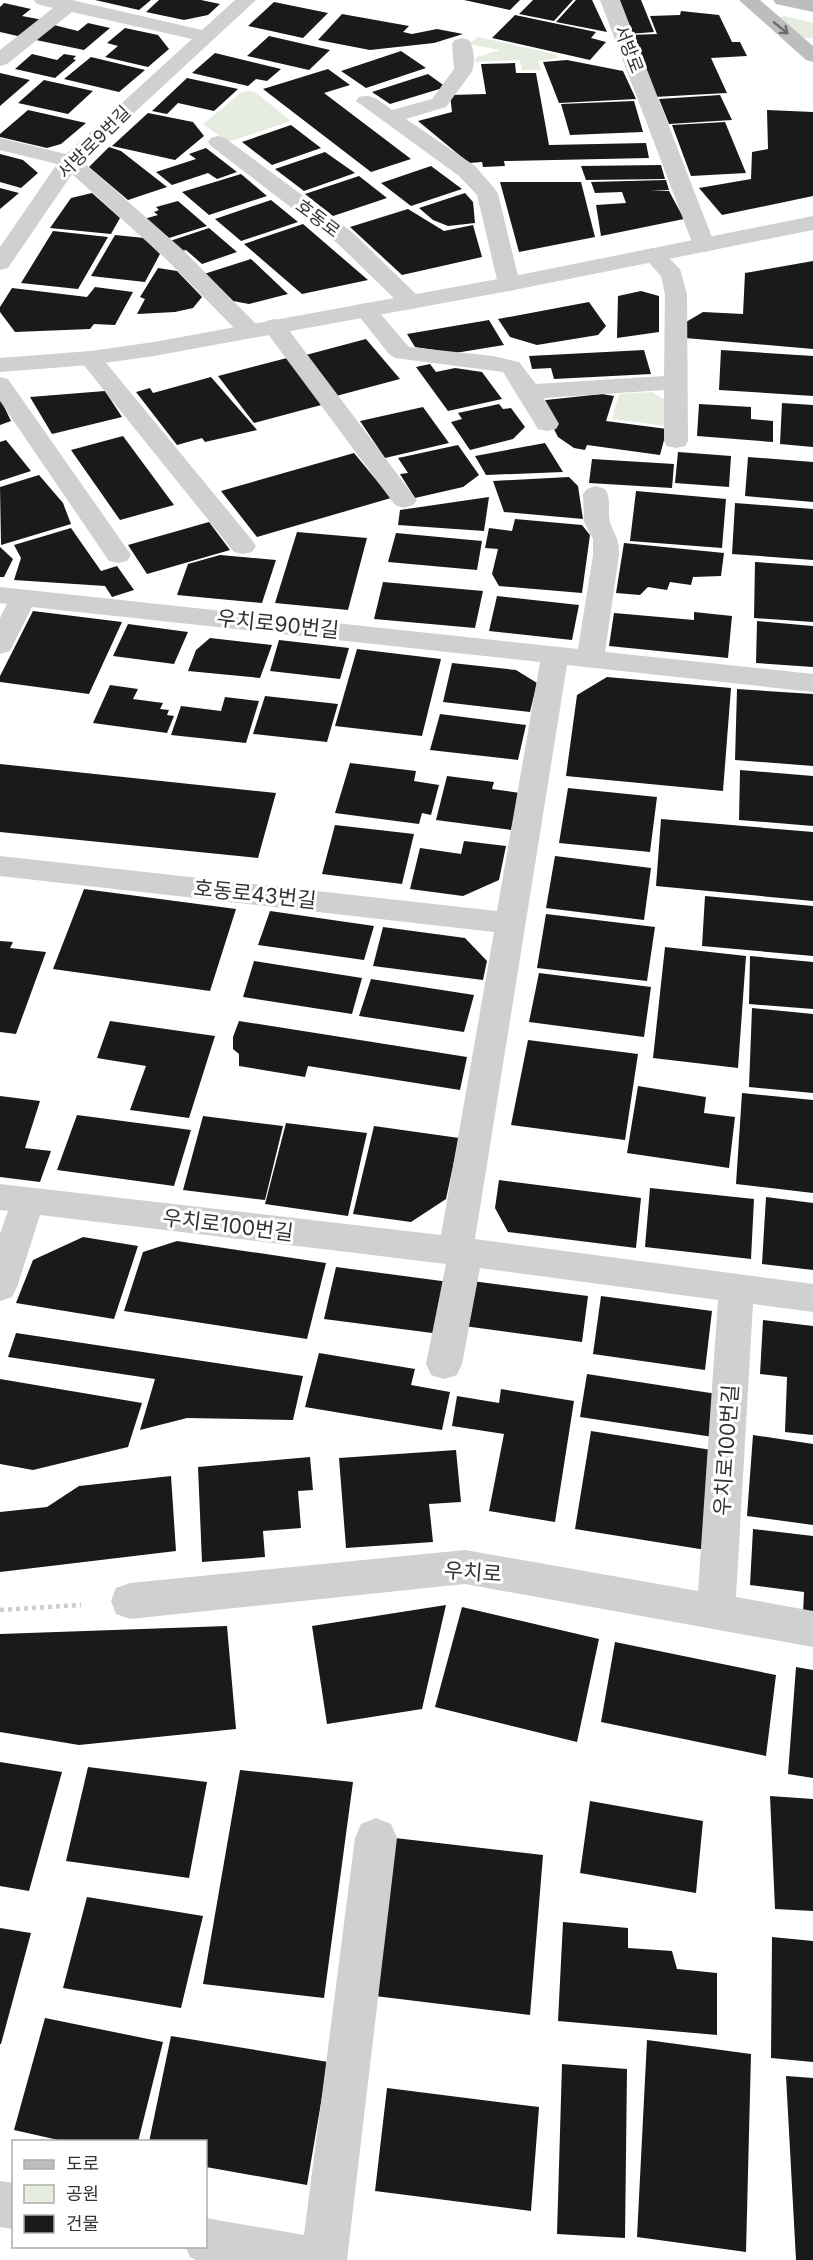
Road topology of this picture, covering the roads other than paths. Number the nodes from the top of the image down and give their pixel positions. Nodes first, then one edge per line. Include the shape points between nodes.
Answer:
1 (44, 0) edge
2 (246, 0) edge
3 (610, 0) edge
4 (748, 0) edge
5 (783, 0) edge
6 (69, 5) junction
7 (813, 6) edge
8 (204, 36) junction
9 (462, 44) dead end
10 (813, 56) edge
11 (0, 60) edge
12 (366, 101) dead end
13 (390, 117) junction
14 (218, 142) dead end
15 (0, 144) edge
16 (70, 161) junction
17 (813, 223) edge
18 (704, 244) junction
19 (653, 255) junction
20 (0, 263) edge
21 (509, 284) junction
22 (411, 302) junction
23 (365, 310) junction
24 (274, 326) junction
25 (250, 331) junction
26 (90, 358) junction
27 (0, 365) edge
28 (676, 382) junction
29 (0, 384) edge
30 (529, 392) junction
31 (546, 424) dead end
32 (676, 441) dead end
33 (596, 494) dead end
34 (404, 500) dead end
35 (243, 546) dead end
36 (118, 555) dead end
37 (12, 597) edge
38 (0, 645) edge
39 (555, 654) junction
40 (591, 658) junction
41 (813, 683) edge
42 (0, 866) edge
43 (511, 923) junction
44 (14, 1199) edge
45 (461, 1252) junction
46 (0, 1287) edge
47 (736, 1288) junction
48 (813, 1298) edge
49 (444, 1364) dead end
50 (130, 1602) road end
51 (716, 1612) junction
52 (813, 1629) edge
53 (376, 1838) dead end
54 (207, 2241) edge
55 (312, 2260) edge
56 (324, 2260) edge

1 - 6 street
2 - 8 street, 서방로9번길
3 - 18 street, 서방로
4 -> 10 main road
5 - 7 main road
6 - 8 street
6 - 11 street
8 - 16 street, 서방로9번길
9 - 13 street via 464,69 439,103
12 - 13 street
13 - 21 street via 467,171 487,194
14 - 22 street, 호동로 via 344,237
15 - 16 street
16 - 20 street, 서방로9번길
16 - 25 street via 175,255
17 - 18 street
18 - 19 street
19 - 21 street
19 - 28 street via 672,274 676,294
21 - 22 street
22 - 23 street
23 - 24 street
23 - 30 street via 403,353 511,367
24 - 25 street
24 - 34 street
25 - 26 street
26 - 27 street
26 - 35 street
28 - 30 street
28 - 32 street
29 - 36 street
30 - 31 street
33 - 40 street via 597,522 606,539 606,555
37 - 38 street
37 - 39 street, 우치로90번길
39 - 40 street, 우치로90번길
39 - 43 street
40 - 41 street, 우치로90번길
42 - 43 street, 호동로43번길
43 - 45 street
44 - 45 street, 우치로100번길
44 - 46 street
45 - 47 street, 우치로100번길
45 - 49 street
47 - 48 street, 우치로100번길
47 - 51 street, 우치로100번길
50 - 51 street, 우치로 via 465,1567
51 - 52 street, 우치로
53 - 56 street
54 - 55 street

